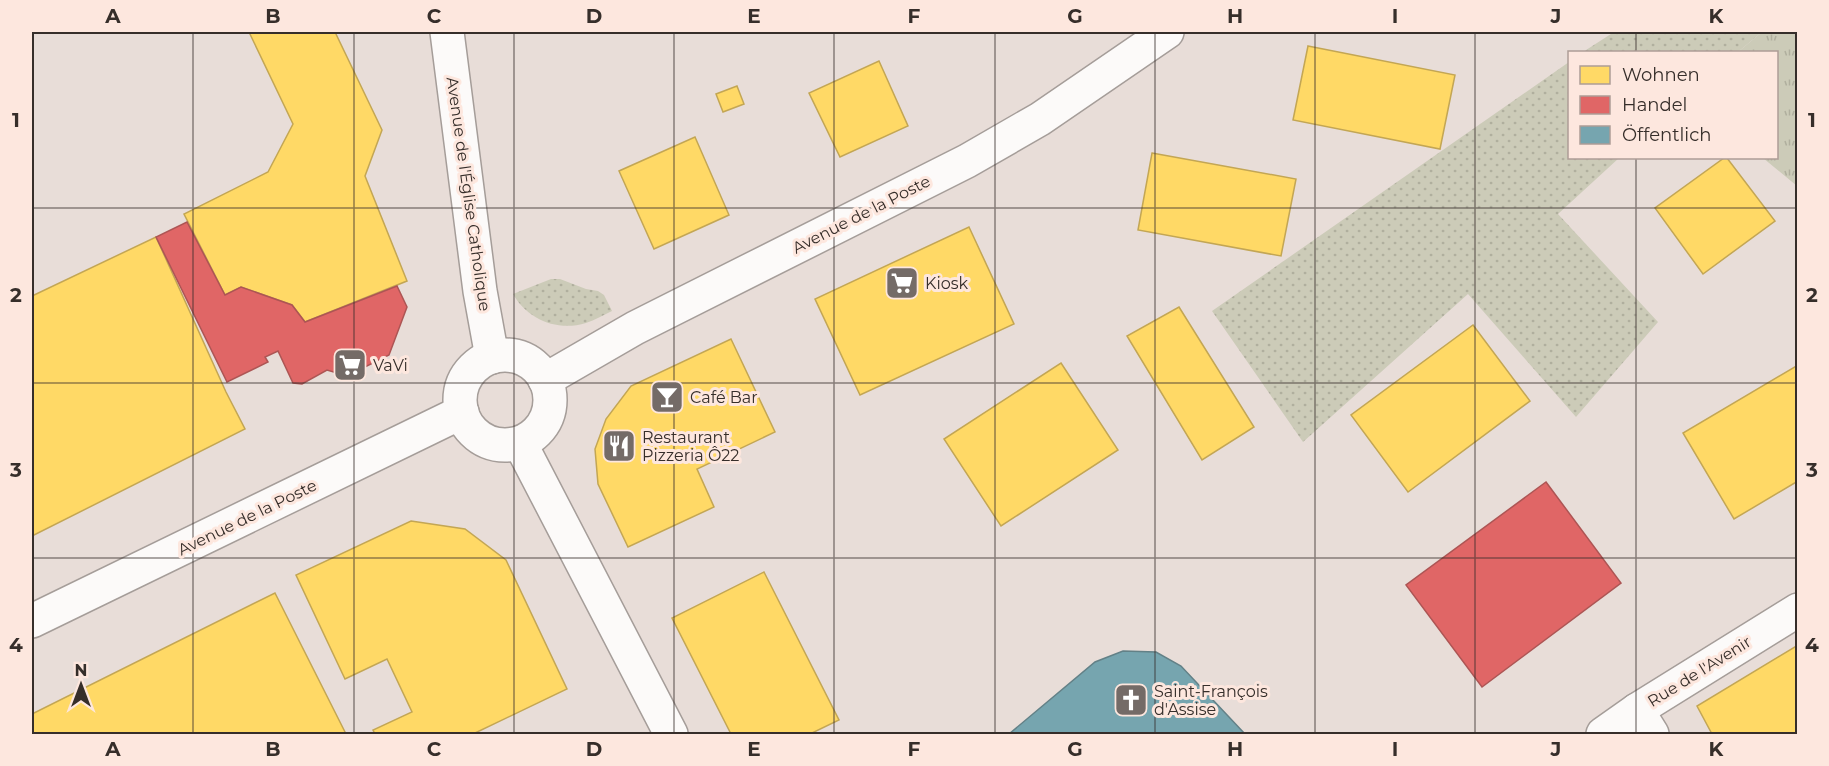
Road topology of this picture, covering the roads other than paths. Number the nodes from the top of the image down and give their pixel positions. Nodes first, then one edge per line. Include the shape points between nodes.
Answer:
1 (447, 32) edge
2 (1167, 32) edge
3 (492, 357) junction
4 (545, 380) junction
5 (462, 412) junction
6 (520, 443) junction
7 (1797, 610) edge
8 (32, 621) edge
9 (1644, 722) edge
10 (671, 735) edge
11 (1603, 735) edge

1 - 3 street, Avenue de l'Église Catholique
2 - 4 street, Avenue de la Poste via 1040,119 985,150 635,328
3 - 4 street via 523,358
3 - 5 street via 475,367 463,382
4 - 6 street via 550,405 547,417 532,437
5 - 6 street via 464,421 482,440 507,446
5 - 8 street, Avenue de la Poste
6 - 10 street
7 - 9 street, Rue de l'Avenir
9 - 11 street, Rue de l'Avenir

